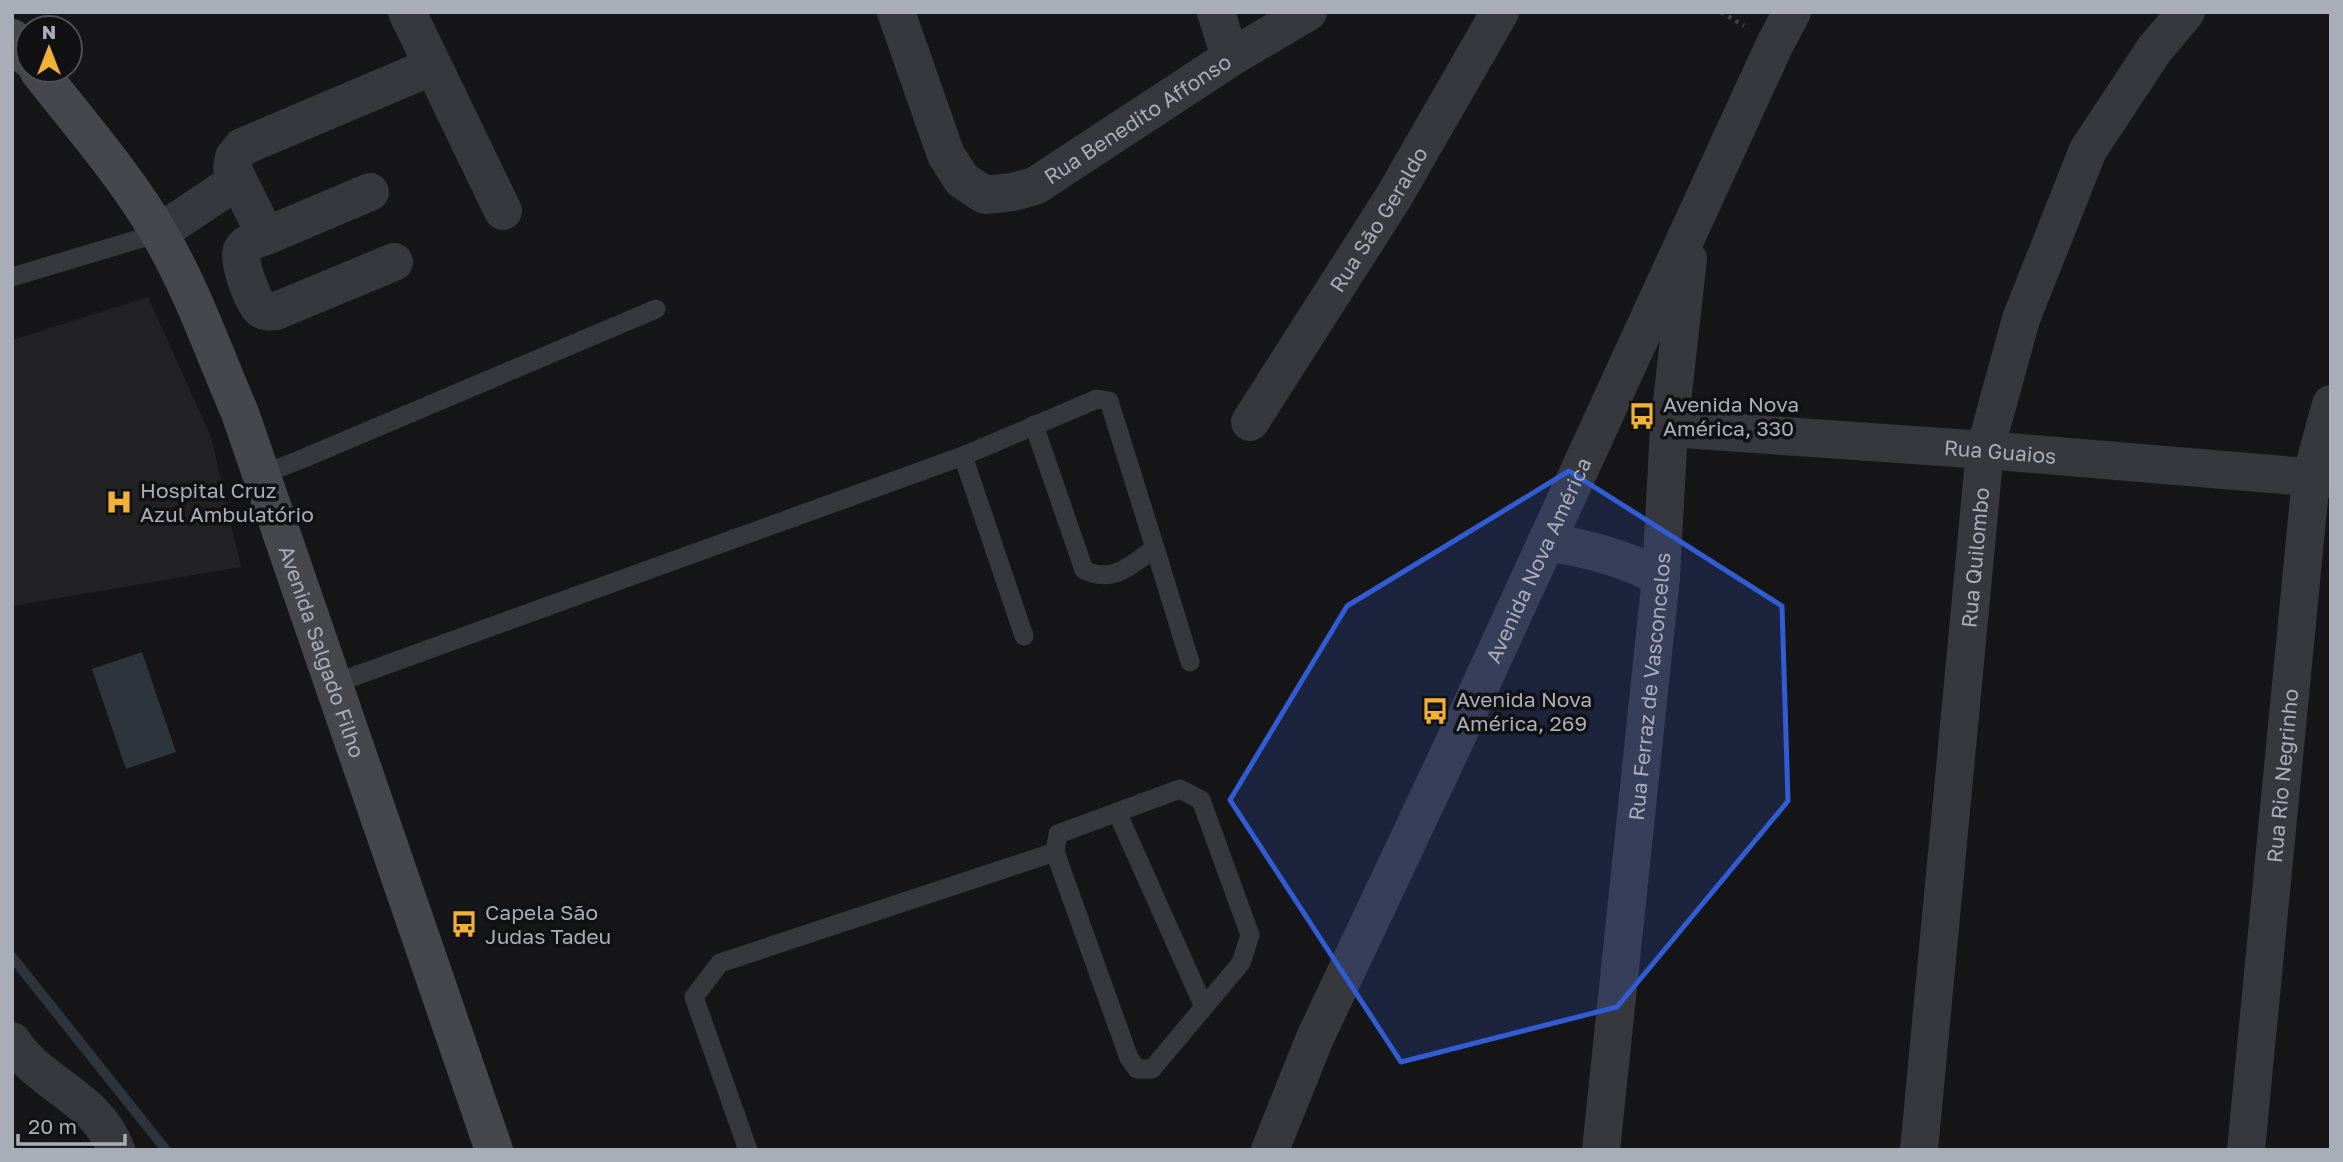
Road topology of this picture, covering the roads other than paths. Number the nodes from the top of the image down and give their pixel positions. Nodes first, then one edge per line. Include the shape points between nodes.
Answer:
1 (407, 12) edge
2 (896, 12) edge
3 (1216, 12) edge
4 (1308, 12) edge
5 (1500, 12) edge
6 (1792, 12) edge
7 (2186, 12) edge
8 (1230, 58) junction
9 (433, 66) junction
10 (49, 84) edge
11 (238, 180) junction
12 (370, 192) dead end
13 (503, 211) dead end
14 (1692, 225) junction
15 (159, 233) junction
16 (266, 236) junction
17 (394, 262) dead end
18 (12, 277) edge
19 (656, 309) dead end
20 (2331, 404) edge
21 (1250, 422) dead end
22 (1034, 425) junction
23 (1669, 428) junction
24 (1985, 450) junction
25 (963, 456) junction
26 (261, 475) junction
27 (2321, 478) edge
28 (1546, 542) junction
29 (1155, 548) junction
30 (1661, 578) junction
31 (1024, 636) dead end
32 (1190, 662) dead end
33 (333, 684) junction
34 (1117, 812) junction
35 (1055, 852) junction
36 (1204, 1007) junction
37 (12, 1041) edge
38 (116, 1150) edge
39 (494, 1150) edge
40 (747, 1150) edge
41 (1270, 1150) edge
42 (1601, 1150) edge
43 (1919, 1150) edge
44 (2246, 1150) edge

1 - 9 street
2 - 8 street, Rua Benedito Affonso via 946,155 962,180 985,195 1035,186
3 - 8 street
4 - 8 street, Rua Benedito Affonso
5 - 21 street, Rua São Geraldo via 1394,198
6 - 14 street, Avenida Nova América
7 - 24 street, Rua Quilombo via 2154,50 2088,150 2021,319
9 - 11 street via 242,147 232,168
9 - 13 street
10 - 15 main road, Avenida Salgado Filho
11 - 15 street
11 - 16 street
12 - 16 street
14 - 23 street, Rua Ferraz de Vasconcelos
14 - 28 street, Avenida Nova América
15 - 18 lane
15 - 26 main road, Avenida Salgado Filho via 240,413
16 - 17 street via 245,244 240,263 259,307 267,312
19 - 26 lane
20 - 27 street, Rua Rio Negrinho
22 - 25 lane
22 - 29 lane via 1084,570 1098,576 1120,573
22 - 29 lane via 1097,399 1109,401
23 - 24 street, Rua Guaios
23 - 30 street, Rua Ferraz de Vasconcelos
24 - 27 street, Rua Guaios
24 - 43 street, Rua Quilombo
25 - 31 lane
25 - 33 lane
26 - 33 main road, Avenida Salgado Filho
27 - 44 street, Rua Rio Negrinho
28 - 30 street via 1606,554
28 - 41 street, Avenida Nova América via 1315,1038
29 - 32 lane
30 - 42 street, Rua Ferraz de Vasconcelos
33 - 39 main road, Avenida Salgado Filho
34 - 35 lane via 1058,834
34 - 36 lane
34 - 36 lane via 1180,789 1202,800 1250,935 1241,963
35 - 36 lane via 1129,1058 1137,1069 1152,1069
35 - 40 lane via 720,963 694,997
37 - 38 street via 31,1066 97,1115

